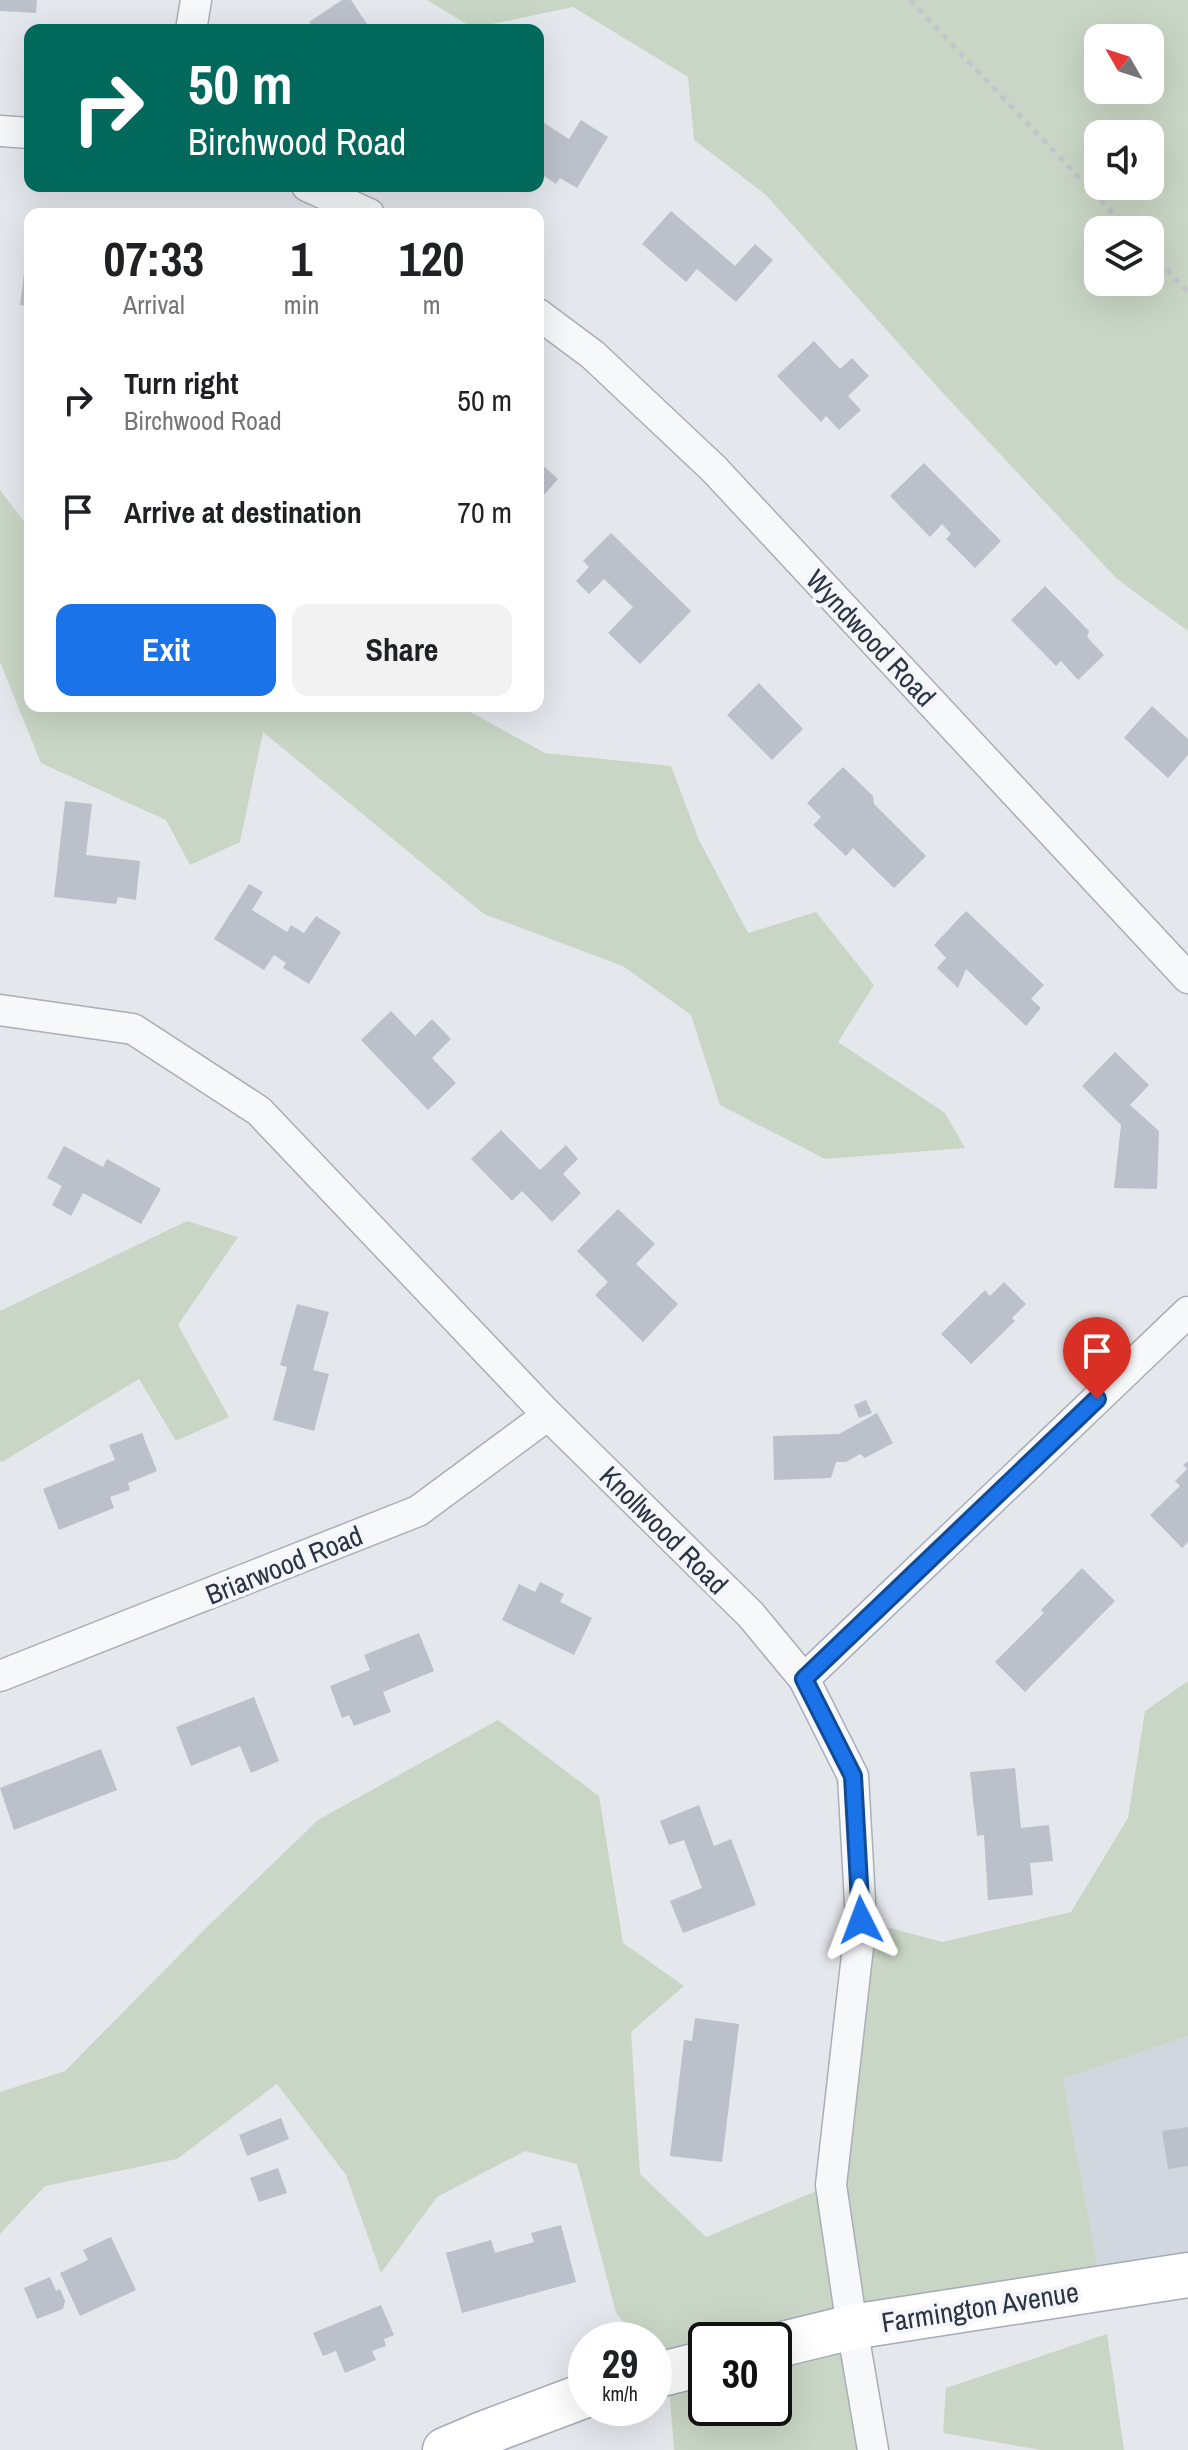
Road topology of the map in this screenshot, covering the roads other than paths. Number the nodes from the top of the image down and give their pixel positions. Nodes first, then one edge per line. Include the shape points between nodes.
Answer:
1 (196, 0) edge
2 (192, 24) edge
3 (0, 131) edge
4 (24, 133) edge
5 (320, 192) edge
6 (356, 208) edge
7 (544, 318) edge
8 (1188, 978) edge
9 (0, 1010) edge
10 (1188, 1312) edge
11 (548, 1415) junction
12 (0, 1676) edge
13 (804, 1679) junction
14 (1188, 2275) edge
15 (852, 2327) junction
16 (792, 2342) edge
17 (568, 2402) edge
18 (445, 2450) edge
19 (873, 2450) edge

1 - 2 street
3 - 4 street
5 - 6 street
7 - 8 street, Wyndwood Road via 593,355 714,469
9 - 11 street, Knollwood Road via 133,1029 259,1111
10 - 13 street
11 - 12 street, Briarwood Road via 418,1511
11 - 13 street, Knollwood Road via 751,1615
13 - 15 street, Knollwood Road via 853,1776 861,1920 831,2185
14 - 15 main road, Farmington Avenue
15 - 16 main road, Farmington Avenue
15 - 19 street, Knollwood Road
17 - 18 main road

